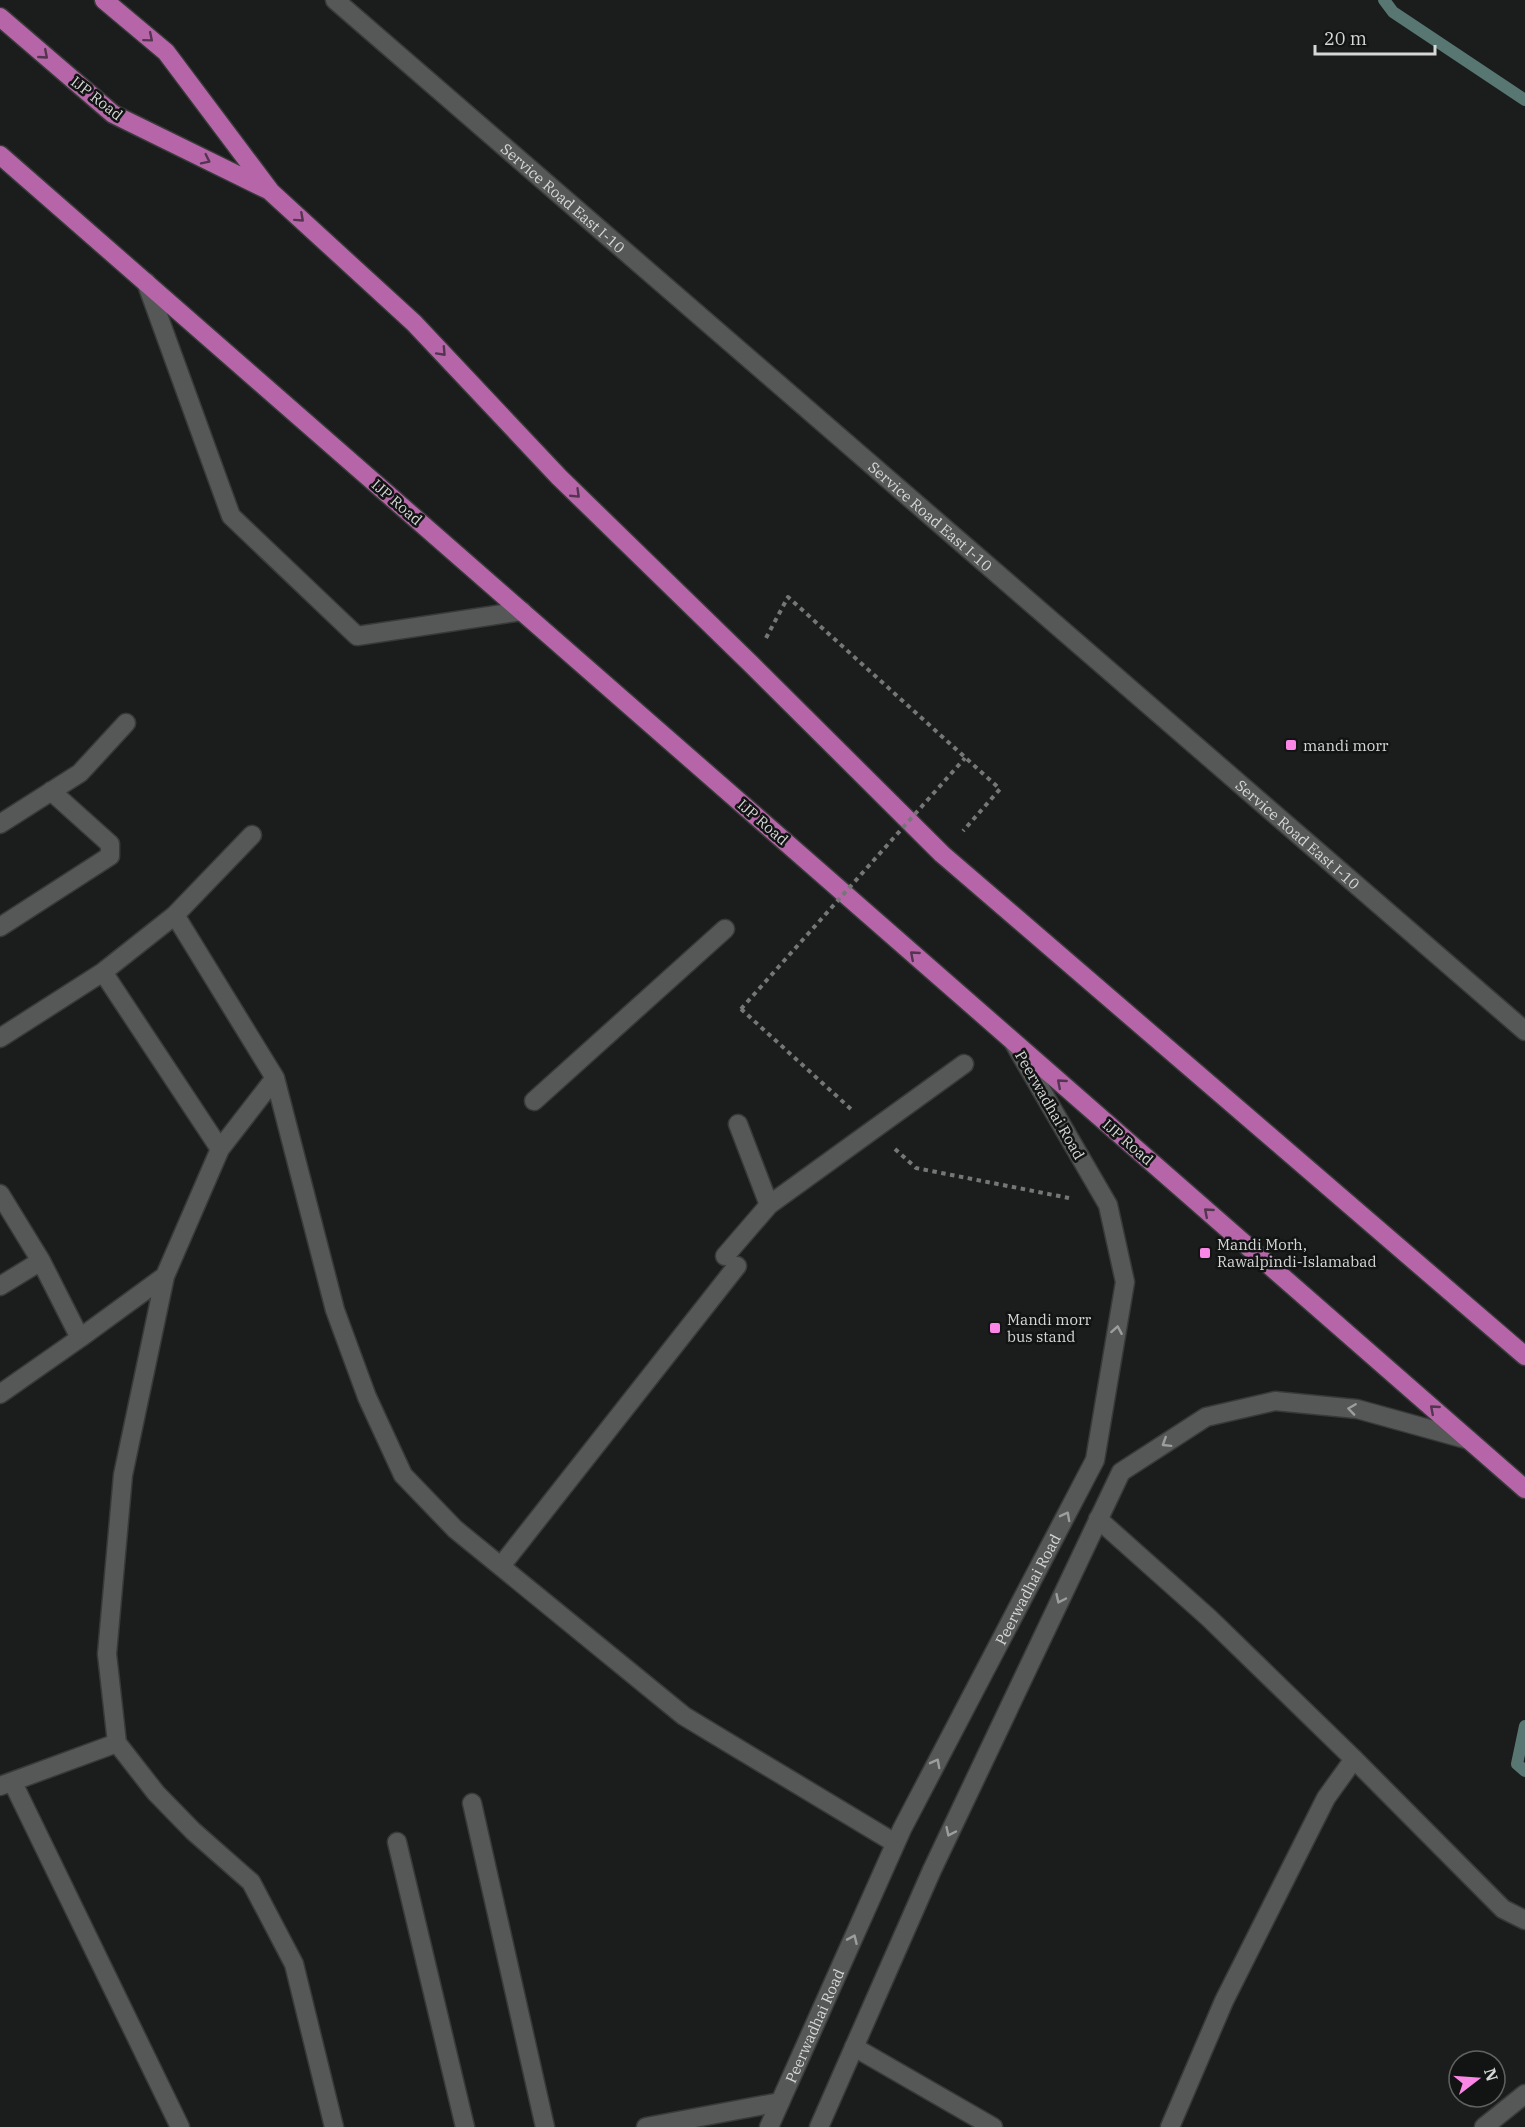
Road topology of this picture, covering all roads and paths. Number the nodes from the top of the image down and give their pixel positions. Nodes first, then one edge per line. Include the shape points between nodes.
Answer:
1 (104, 0) edge
2 (334, 0) edge
3 (0, 17) edge
4 (0, 154) edge
5 (272, 192) junction
6 (146, 282) junction
7 (522, 611) junction
8 (751, 664) junction
9 (126, 723) dead end
10 (965, 758) junction
11 (51, 791) junction
12 (0, 824) edge
13 (252, 835) dead end
14 (942, 854) junction
15 (175, 915) junction
16 (0, 927) edge
17 (725, 929) dead end
18 (103, 972) junction
19 (1525, 1030) edge
20 (0, 1038) edge
21 (1012, 1040) junction
22 (964, 1064) dead end
23 (275, 1078) junction
24 (534, 1101) dead end
25 (854, 1112) dead end
26 (738, 1124) dead end
27 (889, 1144) dead end
28 (220, 1149) junction
29 (0, 1194) edge
30 (769, 1205) junction
31 (1108, 1205) junction
32 (41, 1261) junction
33 (165, 1276) junction
34 (0, 1286) edge
35 (80, 1338) junction
36 (1525, 1356) edge
37 (0, 1394) edge
38 (1469, 1440) junction
39 (1525, 1489) edge
40 (1098, 1519) junction
41 (501, 1566) junction
42 (117, 1743) junction
43 (1354, 1759) junction
44 (6, 1785) edge
45 (472, 1803) dead end
46 (397, 1842) dead end
47 (895, 1843) junction
48 (1525, 1920) edge
49 (854, 2047) junction
50 (1525, 2094) edge
51 (780, 2102) junction
52 (180, 2127) edge
53 (334, 2127) edge
54 (465, 2127) edge
55 (545, 2127) edge
56 (646, 2127) edge
57 (769, 2127) edge
58 (819, 2127) edge
59 (993, 2127) edge
60 (1170, 2127) edge
61 (1484, 2127) edge

1 -> 5 highway, IJP Road via 166,52
2 - 19 street, Service Road East I-10
3 -> 5 highway, IJP Road via 113,114
4 - 6 highway, IJP Road
5 -> 8 highway, IJP Road via 414,322 559,477
6 - 7 highway, IJP Road
6 - 7 street via 231,516 357,636
21 -> 7 highway, IJP Road
8 - 10 path via 788,597
8 - 14 highway, IJP Road
9 - 11 street via 80,773
10 - 14 path via 1000,789
10 - 25 path, bridge via 741,1009
11 - 12 street
11 - 16 street via 110,844 110,856
13 - 15 street
14 - 36 highway, IJP Road
15 - 18 street
15 - 23 street
17 - 24 street
18 - 20 street
18 - 28 street
21 - 31 street, Peerwadhai Road
38 -> 21 highway, IJP Road
22 - 30 street
23 - 28 street
23 - 41 street via 335,1310 367,1397 403,1475 455,1529
26 - 30 street
27 - 31 path via 916,1168
28 - 33 street
29 - 32 street
30 - 41 street
47 -> 31 street, Peerwadhai Road via 1095,1460 1125,1282
32 - 34 street
32 - 35 street
33 - 35 street
33 - 42 street via 123,1475 107,1654
35 - 37 street
38 - 39 highway, IJP Road
38 -> 40 street via 1357,1409 1275,1401 1206,1417 1121,1472
40 - 43 street via 1209,1618
40 -> 49 street via 932,1870
41 - 47 street via 684,1716
42 - 44 street
42 - 53 street via 156,1793 251,1882 294,1964
43 - 48 street via 1503,1908
43 - 60 street via 1326,1798 1224,2001
44 - 52 street
45 - 55 street
46 - 54 street
51 -> 47 street, Peerwadhai Road
49 - 58 street
49 - 59 street
50 - 61 street
51 - 56 street
51 - 57 street, Peerwadhai Road

